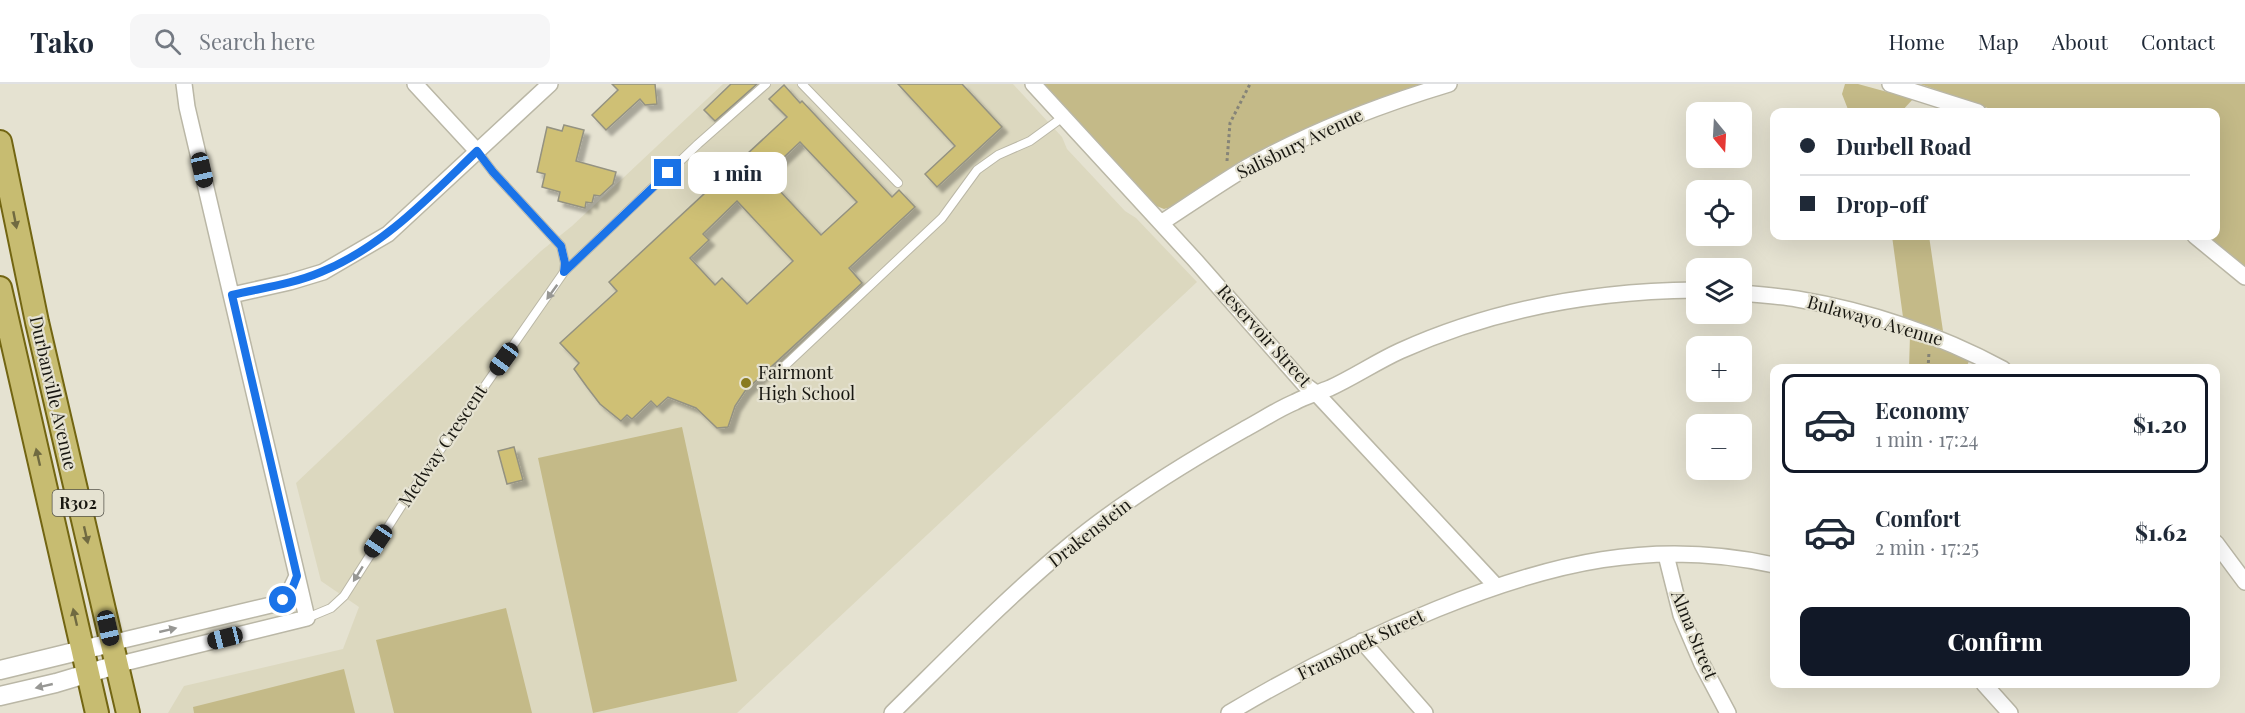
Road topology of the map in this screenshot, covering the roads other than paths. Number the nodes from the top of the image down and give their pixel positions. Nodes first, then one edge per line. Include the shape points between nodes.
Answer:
1 (184, 84) edge
2 (415, 84) edge
3 (550, 84) edge
4 (766, 84) edge
5 (802, 84) edge
6 (1033, 84) edge
7 (1449, 84) edge
8 (1890, 84) edge
9 (1965, 108) edge
10 (1063, 117) junction
11 (0, 142) edge
12 (477, 151) junction
13 (898, 183) dead end
14 (1161, 224) junction
15 (2201, 240) edge
16 (564, 272) junction
17 (2245, 277) edge
18 (0, 288) edge
19 (1686, 290) edge
20 (1752, 294) edge
21 (232, 295) junction
22 (1992, 364) edge
23 (776, 374) dead end
24 (1316, 393) junction
25 (2220, 548) edge
26 (1666, 555) junction
27 (1770, 564) edge
28 (297, 576) junction
29 (2245, 582) edge
30 (1496, 586) junction
31 (307, 618) junction
32 (1362, 641) junction
33 (82, 650) junction
34 (114, 654) junction
35 (0, 670) edge
36 (88, 674) junction
37 (1988, 688) edge
38 (0, 696) edge
39 (97, 713) edge
40 (128, 713) edge
41 (892, 713) edge
42 (1230, 713) edge
43 (1425, 713) edge
44 (1728, 713) edge
45 (2010, 713) edge

1 - 21 street
2 - 12 street
3 - 12 street
4 - 16 lane, Medway Crescent
5 - 13 lane
6 - 10 street, Reservoir Street
7 - 14 street, Salisbury Avenue via 1333,125 1272,154
8 - 9 street
10 - 14 street, Reservoir Street
10 - 23 lane via 1030,141 998,155 977,170 942,218
11 -> 34 main road, Durbanville Avenue / R302 via 37,322
12 - 16 lane via 561,246
12 - 21 street via 388,234 353,255 308,277
14 - 24 street, Reservoir Street
15 - 17 street
16 -> 31 lane, Medway Crescent via 402,505 344,596 331,608
33 -> 18 main road, Durbanville Avenue / R302
19 - 24 street via 1607,294 1505,313 1408,347
20 - 22 street, Bulawayo Avenue via 1847,309 1930,335
21 - 28 street
24 - 30 street, Reservoir Street
24 - 41 street, Drakenstein via 1213,447 1071,544
25 - 29 street
26 - 27 street, Franshoek Street via 1726,556
26 - 30 street, Franshoek Street via 1572,564
26 - 44 street, Alma Street via 1681,615
28 - 31 street
34 -> 28 street via 278,603 292,589
30 - 32 street, Franshoek Street
31 - 34 street, Medway Crescent
32 - 42 street, Franshoek Street
32 - 43 street
33 - 34 street
33 - 35 street
33 - 36 main road, Durbanville Avenue / R302
34 - 36 street
34 - 40 main road, Durbanville Avenue / R302
36 -> 38 street
36 - 39 main road, Durbanville Avenue / R302
37 - 45 street

